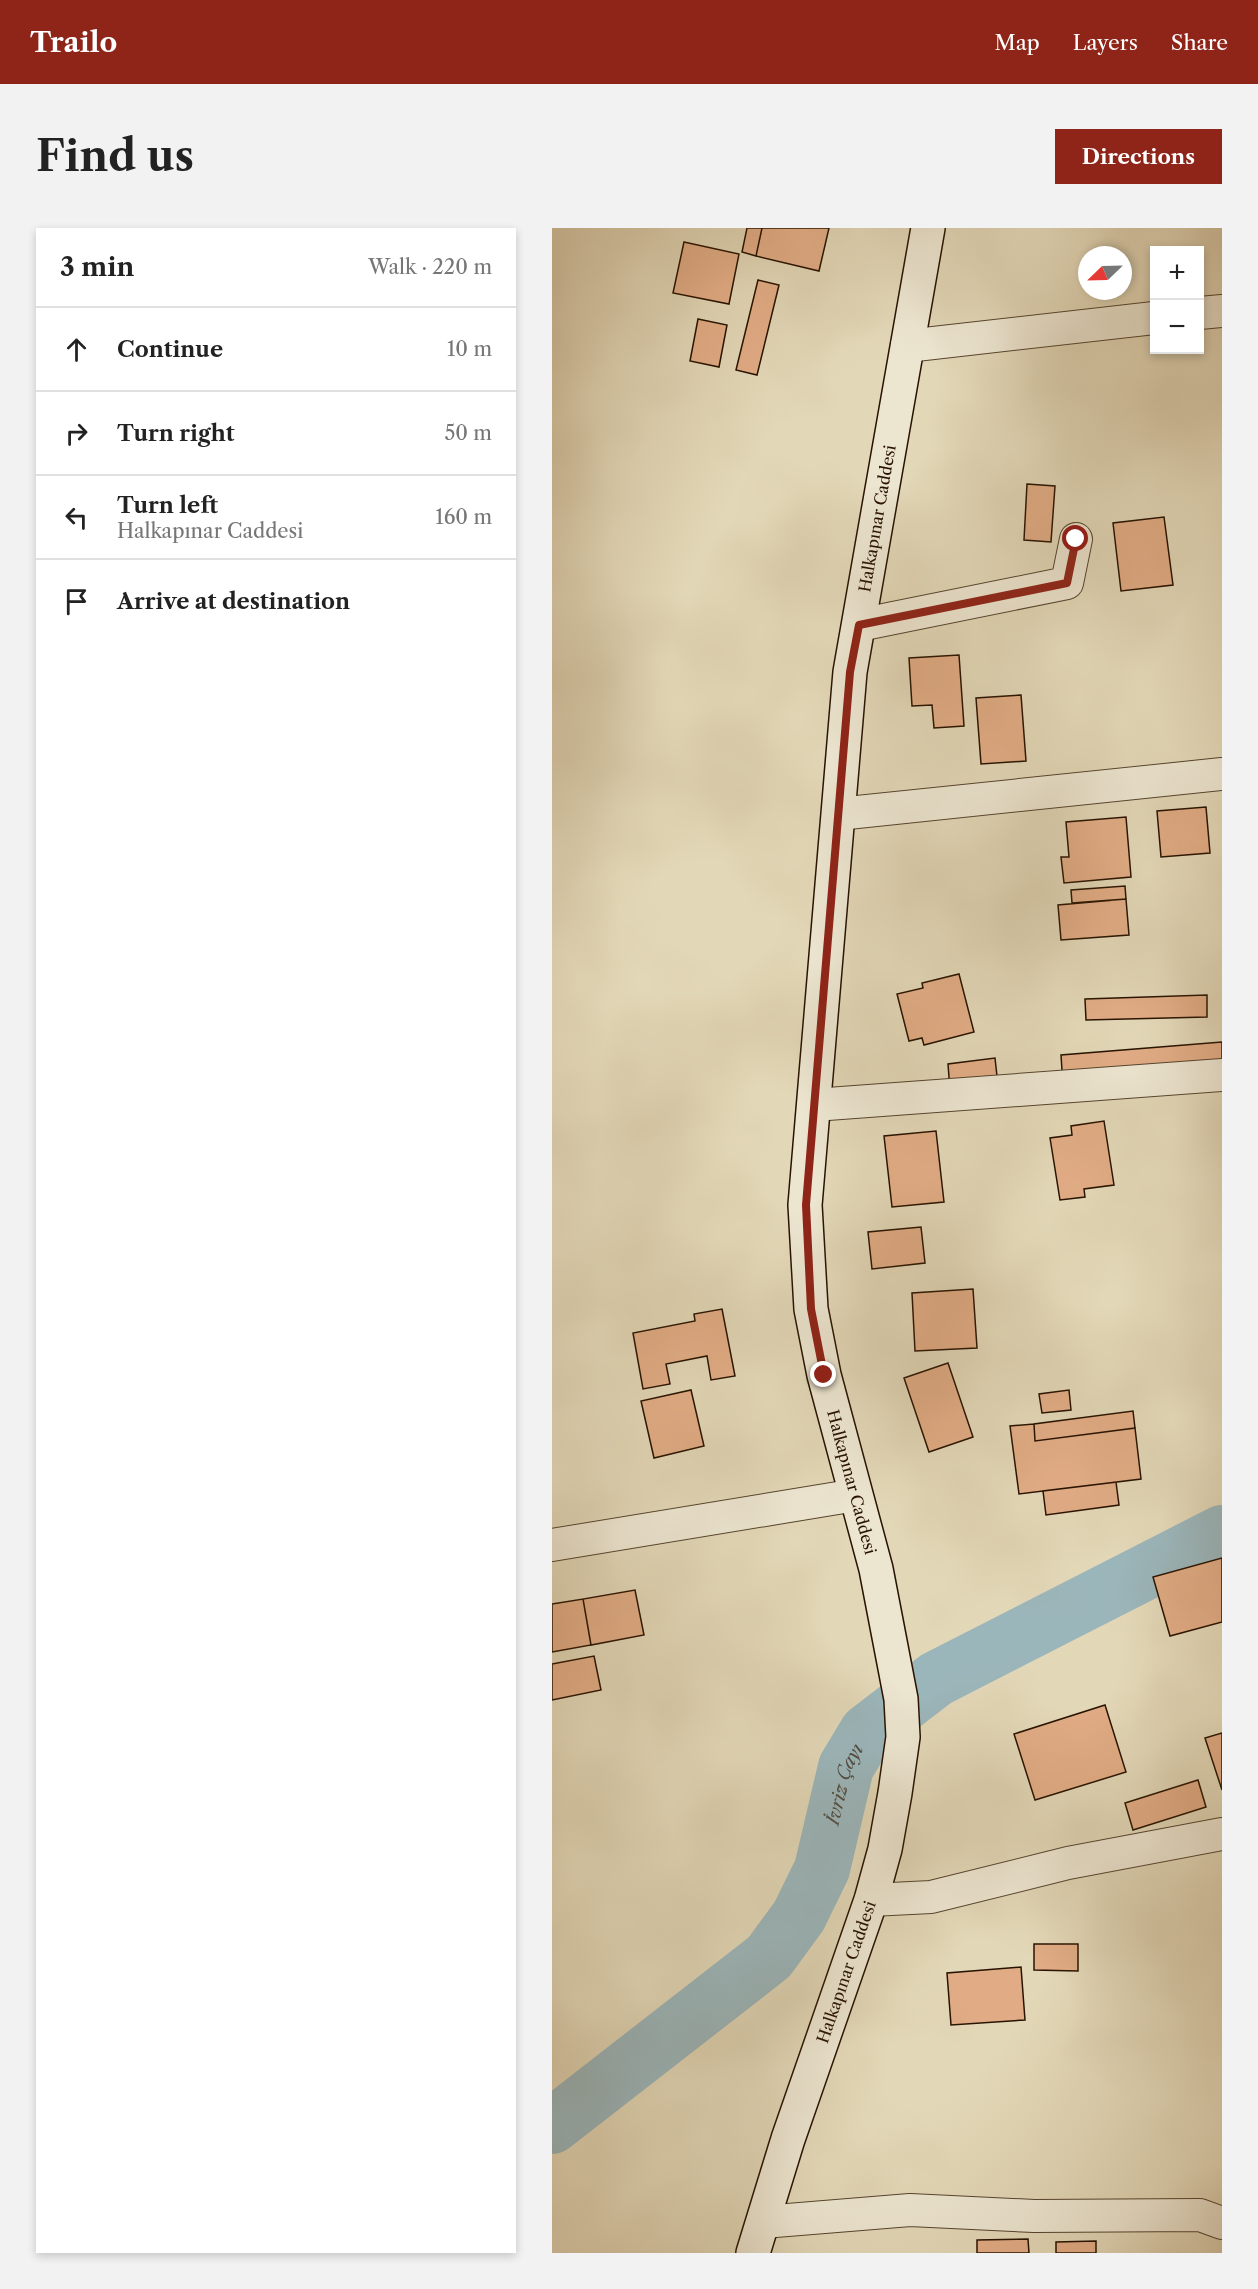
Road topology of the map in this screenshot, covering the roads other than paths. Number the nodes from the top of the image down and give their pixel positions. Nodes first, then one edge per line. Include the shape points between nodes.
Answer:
1 (928, 228) edge
2 (1222, 311) edge
3 (1204, 313) edge
4 (1150, 319) edge
5 (907, 346) junction
6 (1076, 539) dead end
7 (859, 625) junction
8 (1222, 774) edge
9 (838, 814) junction
10 (1222, 1074) edge
11 (814, 1105) junction
12 (856, 1495) junction
13 (552, 1545) edge
14 (1222, 1834) edge
15 (871, 1900) junction
16 (763, 2222) junction
17 (1222, 2223) edge
18 (753, 2253) edge

1 - 5 main road, Halkapınar Caddesi
2 - 3 street
4 - 5 street
5 - 7 main road, Halkapınar Caddesi
6 - 7 street via 1067,583
7 - 9 main road, Halkapınar Caddesi via 850,672
8 - 9 street
9 - 11 main road, Halkapınar Caddesi
10 - 11 street
11 - 12 main road, Halkapınar Caddesi via 806,1205 811,1309
12 - 13 street
12 - 15 main road, Halkapınar Caddesi via 890,1641 901,1699 903,1737 896,1793
14 - 15 street via 1068,1863 931,1897
15 - 16 main road, Halkapınar Caddesi
16 - 17 street via 910,2210 1034,2216 1200,2215
16 - 18 main road, Halkapınar Caddesi

